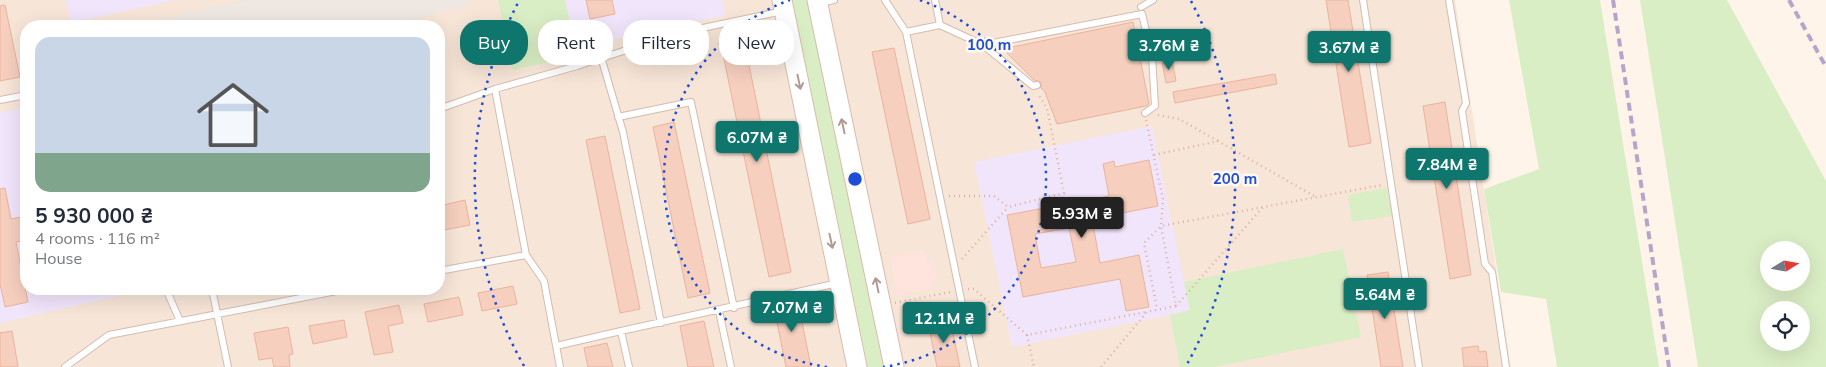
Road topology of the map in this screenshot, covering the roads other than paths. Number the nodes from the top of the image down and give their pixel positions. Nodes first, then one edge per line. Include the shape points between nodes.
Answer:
1 (886, 0) edge
2 (935, 0) edge
3 (1153, 0) edge
4 (1363, 0) edge
5 (1449, 0) edge
6 (823, 1) edge
7 (783, 5) edge
8 (1142, 8) dead end
9 (940, 25) junction
10 (906, 32) junction
11 (983, 45) junction
12 (613, 52) edge
13 (579, 65) edge
14 (604, 65) edge
15 (1035, 86) road end
16 (495, 89) junction
17 (20, 96) edge
18 (0, 100) edge
19 (445, 107) edge
20 (1145, 113) road end
21 (618, 117) junction
22 (526, 255) junction
23 (445, 271) edge
24 (840, 282) junction
25 (169, 295) edge
26 (213, 295) edge
27 (314, 295) edge
28 (734, 308) junction
29 (719, 311) junction
30 (217, 313) junction
31 (180, 321) junction
32 (661, 323) junction
33 (622, 332) junction
34 (556, 346) junction
35 (65, 367) edge
36 (228, 367) edge
37 (560, 367) edge
38 (629, 367) edge
39 (731, 367) edge
40 (857, 367) edge
41 (894, 367) edge
42 (975, 367) edge
43 (1419, 367) edge
44 (1506, 367) edge

1 - 10 lane
2 - 9 lane
3 - 8 lane
4 - 43 lane
5 - 44 lane via 1466,103 1462,111 1485,264 1492,272
41 -> 6 main road
7 - 12 lane
7 -> 24 main road
9 - 10 lane
9 - 11 lane
10 - 42 lane
11 - 15 lane
11 - 20 lane via 1142,14 1152,56 1155,106
13 - 16 lane
14 - 21 lane
16 - 19 lane
16 - 22 lane
17 - 18 lane
21 - 28 lane via 691,102
21 - 32 lane
22 - 23 lane
22 - 34 lane via 544,281
24 - 28 lane
24 - 40 main road
25 - 31 lane
26 - 30 lane
27 - 30 lane
28 - 29 lane
29 - 32 lane
29 - 39 lane
30 - 31 lane
30 - 36 lane
31 - 35 lane via 109,335
32 - 33 lane
33 - 34 lane
33 - 38 lane
34 - 37 lane

